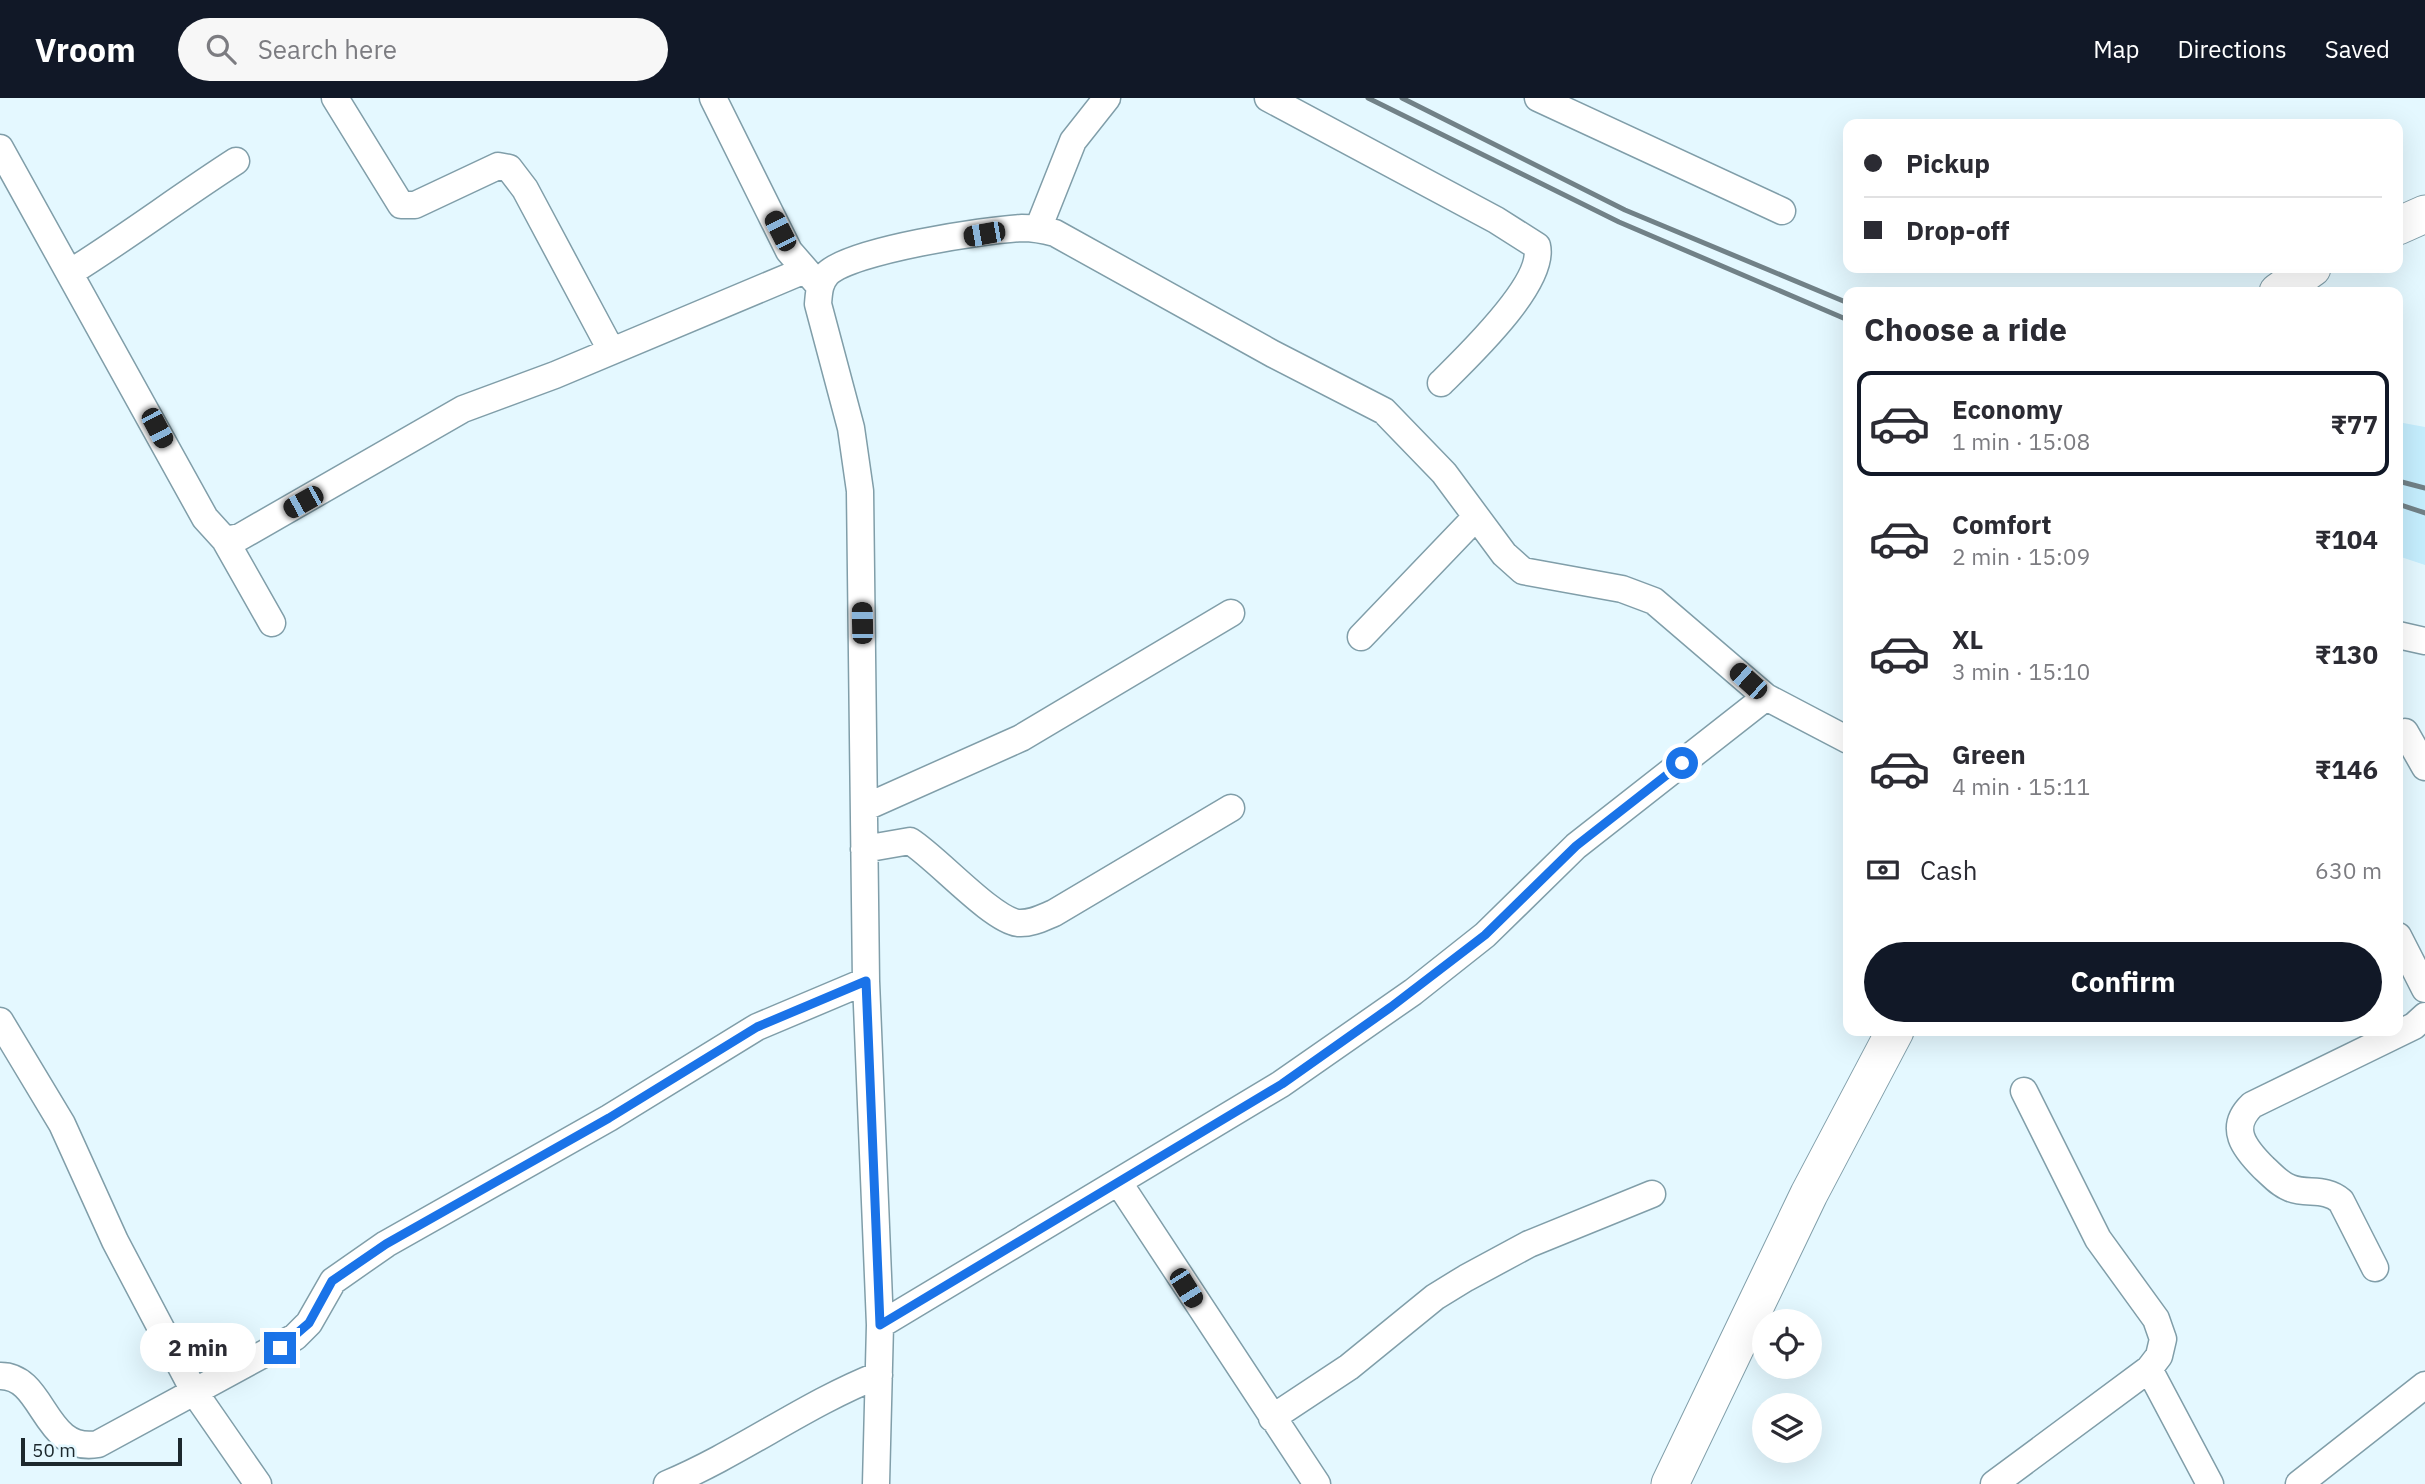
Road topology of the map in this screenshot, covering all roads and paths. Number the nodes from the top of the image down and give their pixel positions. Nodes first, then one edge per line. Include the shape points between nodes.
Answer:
1 (335, 98) edge
2 (713, 98) edge
3 (1107, 98) edge
4 (1268, 98) edge
5 (1538, 98) edge
6 (0, 148) edge
7 (236, 161) dead end
8 (1782, 211) dead end
9 (2425, 214) edge
10 (2403, 224) edge
11 (1038, 229) junction
12 (71, 272) junction
13 (2305, 273) edge
14 (812, 278) junction
15 (2285, 287) edge
16 (611, 350) junction
17 (1441, 383) dead end
18 (1476, 517) junction
19 (225, 540) junction
20 (1231, 613) dead end
21 (272, 623) dead end
22 (2403, 636) edge
23 (1360, 637) dead end
24 (2425, 641) edge
25 (1766, 697) junction
26 (2405, 732) dead end
27 (1843, 737) edge
28 (2425, 766) edge
29 (864, 808) junction
30 (1231, 808) dead end
31 (864, 849) junction
32 (2403, 946) edge
33 (866, 981) junction
34 (2425, 989) edge
35 (2425, 1016) edge
36 (0, 1021) edge
37 (2403, 1031) edge
38 (1892, 1036) edge
39 (2393, 1036) edge
40 (2024, 1091) dead end
41 (1119, 1183) junction
42 (1652, 1194) dead end
43 (2375, 1268) dead end
44 (880, 1325) junction
45 (3, 1369) edge
46 (2149, 1369) junction
47 (879, 1375) junction
48 (2425, 1385) edge
49 (195, 1393) junction
50 (1272, 1418) junction
51 (258, 1484) edge
52 (667, 1484) edge
53 (876, 1484) edge
54 (1317, 1484) edge
55 (1670, 1484) edge
56 (1994, 1484) edge
57 (2210, 1484) edge
58 (2300, 1484) edge

1 - 16 street via 401,205 415,205 498,166 509,167
2 - 14 street via 789,251
3 - 11 street via 1073,141
4 - 17 street via 1536,246 1539,255 1501,322
5 - 8 street
6 - 12 street
7 - 12 street
9 - 10 street
11 - 14 street via 885,251
11 - 18 street via 1082,247 1384,411 1444,473
12 - 19 street via 205,518
13 - 15 street
14 - 16 street
14 - 29 street via 851,428 860,491
16 - 19 street via 464,409 240,537
18 - 23 street
18 - 25 street via 1522,571 1622,589 1654,601
19 - 21 street
20 - 29 street via 1021,738
22 - 24 street
25 - 27 street
25 - 41 street via 1576,846 1485,935 1422,985 1282,1084
26 - 28 street
29 - 31 street
30 - 31 street via 1054,913 1029,923 1014,923 994,911 910,841
31 - 33 street
32 - 34 street
33 - 44 street
33 - 49 street via 757,1027 609,1118 386,1244 332,1281 309,1323 295,1338
35 - 37 street
36 - 49 street via 62,1125 115,1241
38 - 55 street via 1809,1194
39 - 43 street via 2252,1105 2239,1126 2241,1141 2279,1182 2291,1189 2334,1195 2341,1201
40 - 46 street via 2098,1239 2156,1319 2163,1339 2160,1356
41 - 44 street
41 - 50 street
42 - 50 street via 1530,1244 1476,1272 1435,1297 1349,1367
44 - 47 street
45 - 49 street via 26,1387 57,1431 85,1446 98,1444
46 - 56 street
46 - 57 street
47 - 52 street
47 - 53 street
48 - 58 street
49 - 51 street
50 - 54 street

